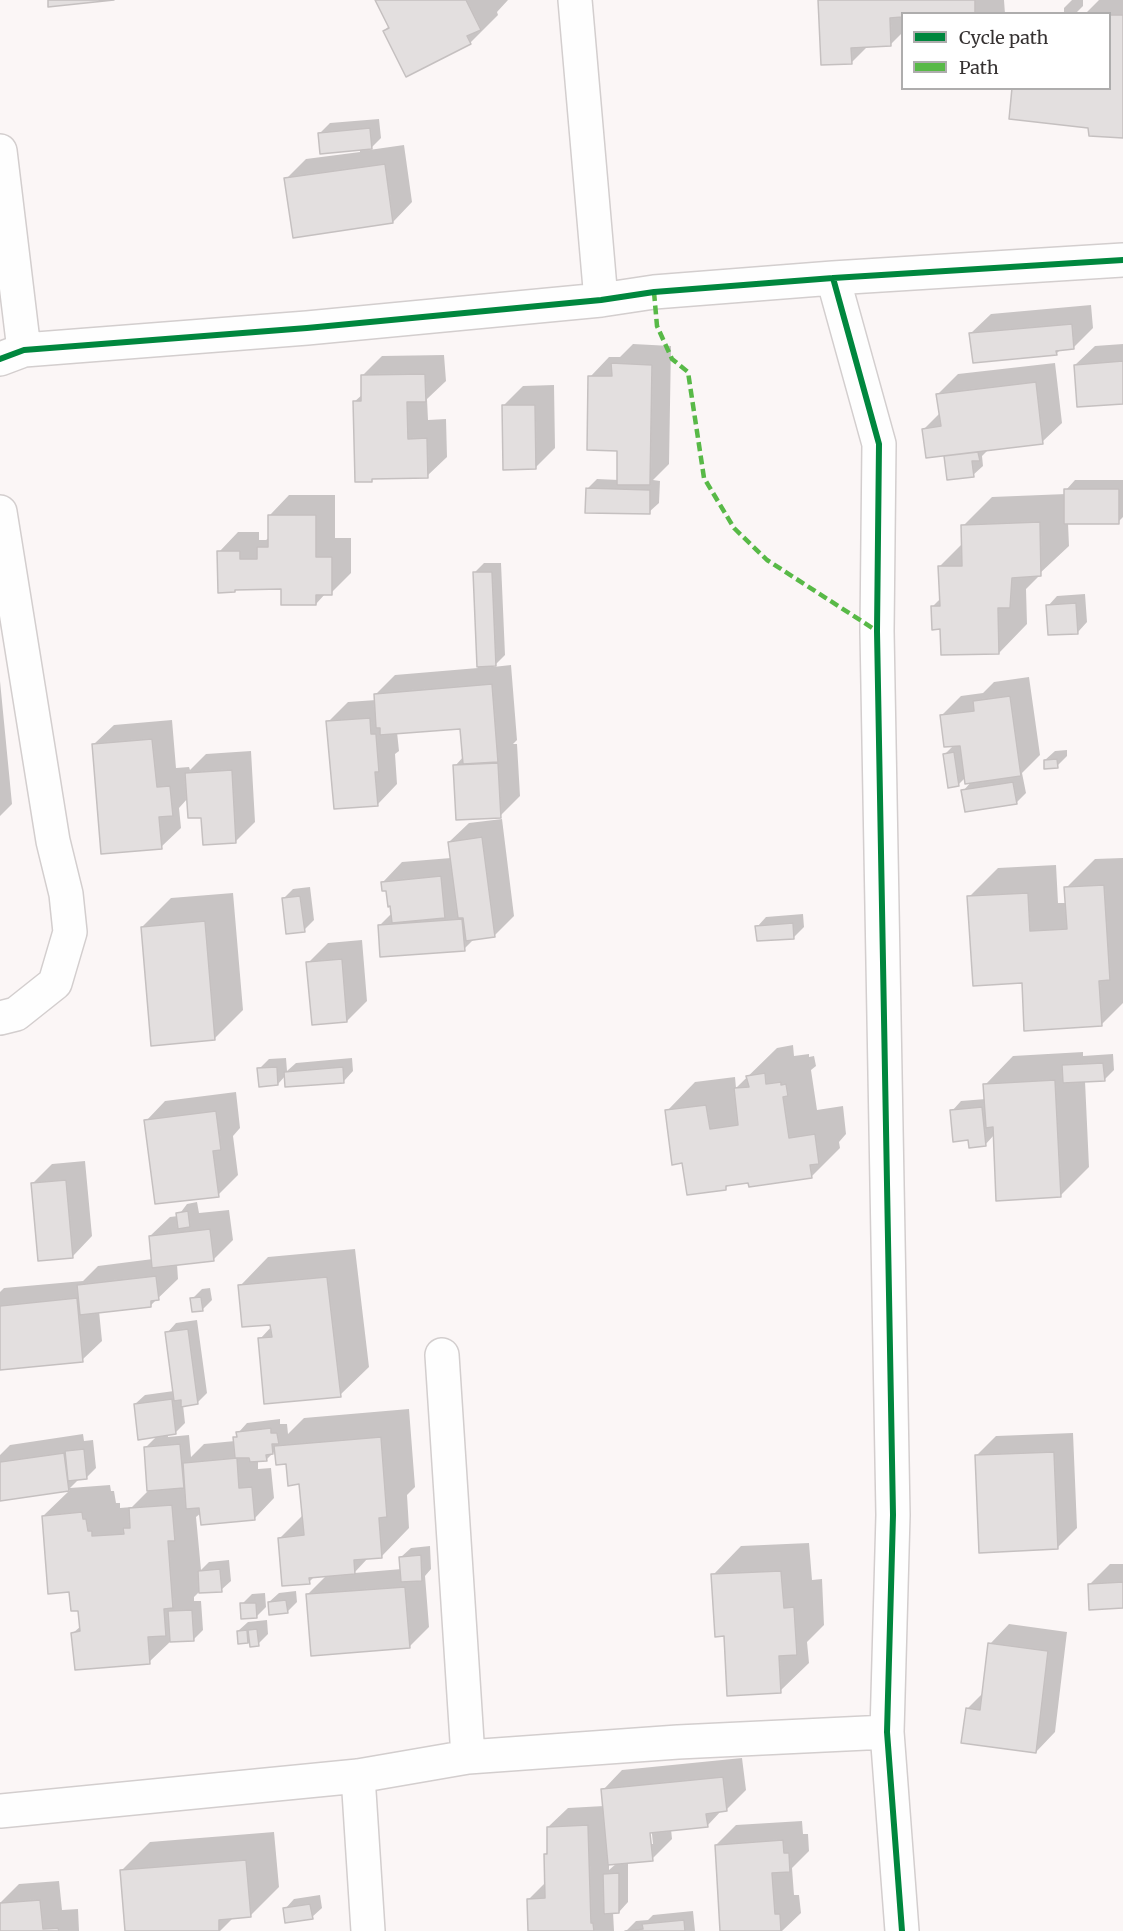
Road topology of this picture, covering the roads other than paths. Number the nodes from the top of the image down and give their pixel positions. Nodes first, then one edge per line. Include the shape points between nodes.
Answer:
1 (575, 0) edge
2 (0, 151) edge
3 (1123, 260) edge
4 (834, 278) junction
5 (602, 300) junction
6 (12, 354) edge
7 (0, 512) edge
8 (0, 1018) edge
9 (442, 1355) dead end
10 (887, 1732) junction
11 (468, 1757) junction
12 (358, 1776) junction
13 (0, 1811) edge
14 (368, 1931) edge
15 (902, 1931) edge

1 - 5 street
2 - 6 street
3 - 4 street
4 - 5 street via 654,292
4 - 10 street via 879,444 878,655 893,1515
5 - 6 street
7 - 8 street via 70,932 55,983 16,1014
9 - 11 street
10 - 11 street
10 - 15 street
11 - 12 street
12 - 13 street
12 - 14 street

